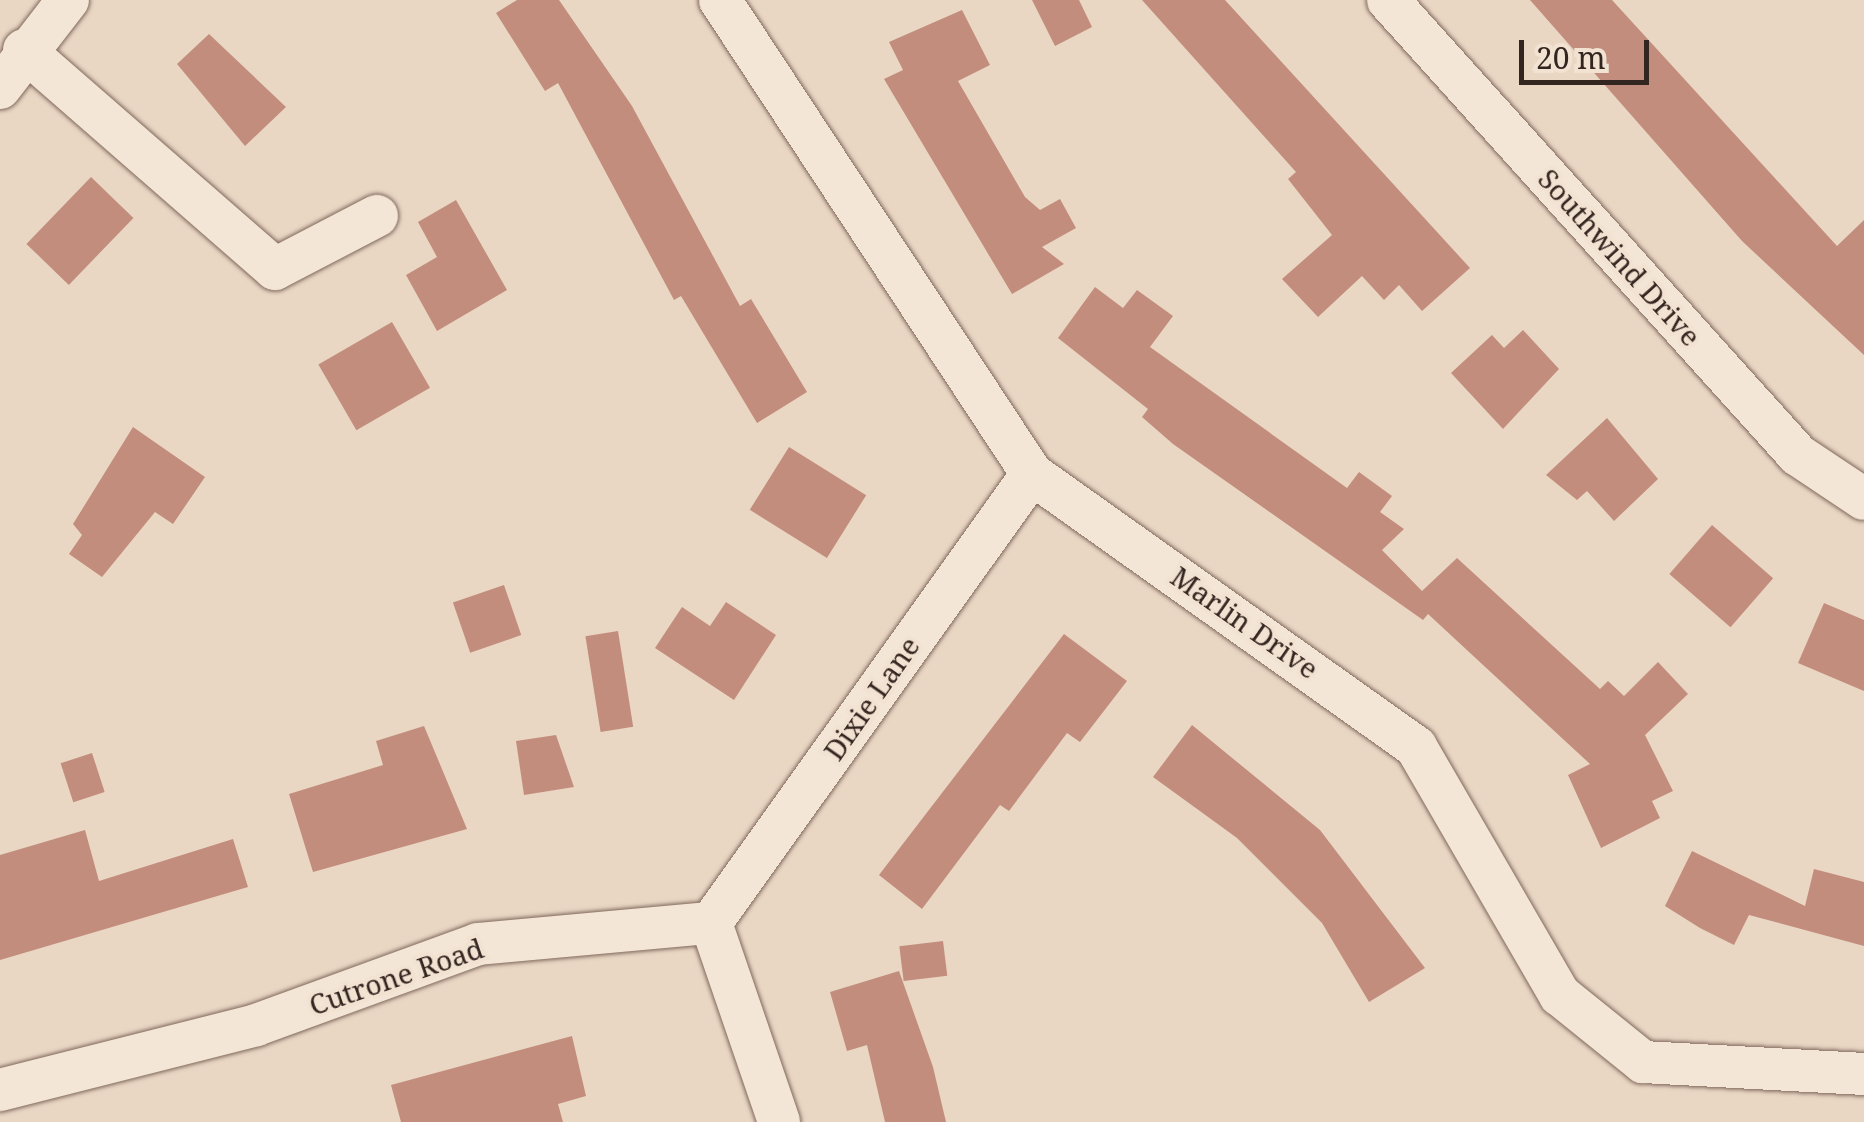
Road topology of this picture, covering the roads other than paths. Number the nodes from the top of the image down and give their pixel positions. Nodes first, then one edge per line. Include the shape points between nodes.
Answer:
1 (68, 0) edge
2 (720, 0) edge
3 (1388, 0) edge
4 (24, 50) junction
5 (0, 88) edge
6 (377, 216) dead end
7 (1032, 474) junction
8 (1864, 499) edge
9 (711, 923) junction
10 (1864, 1074) edge
11 (0, 1090) edge
12 (778, 1122) edge

1 - 4 street
2 - 7 street, Marlin Drive
3 - 8 street, Southwind Drive via 1798,455
4 - 5 street
4 - 6 street via 275,269
7 - 9 street, Dixie Lane
7 - 10 street, Marlin Drive via 1416,747 1560,995 1643,1062
9 - 11 street, Cutrone Road via 478,944 256,1024
9 - 12 street

